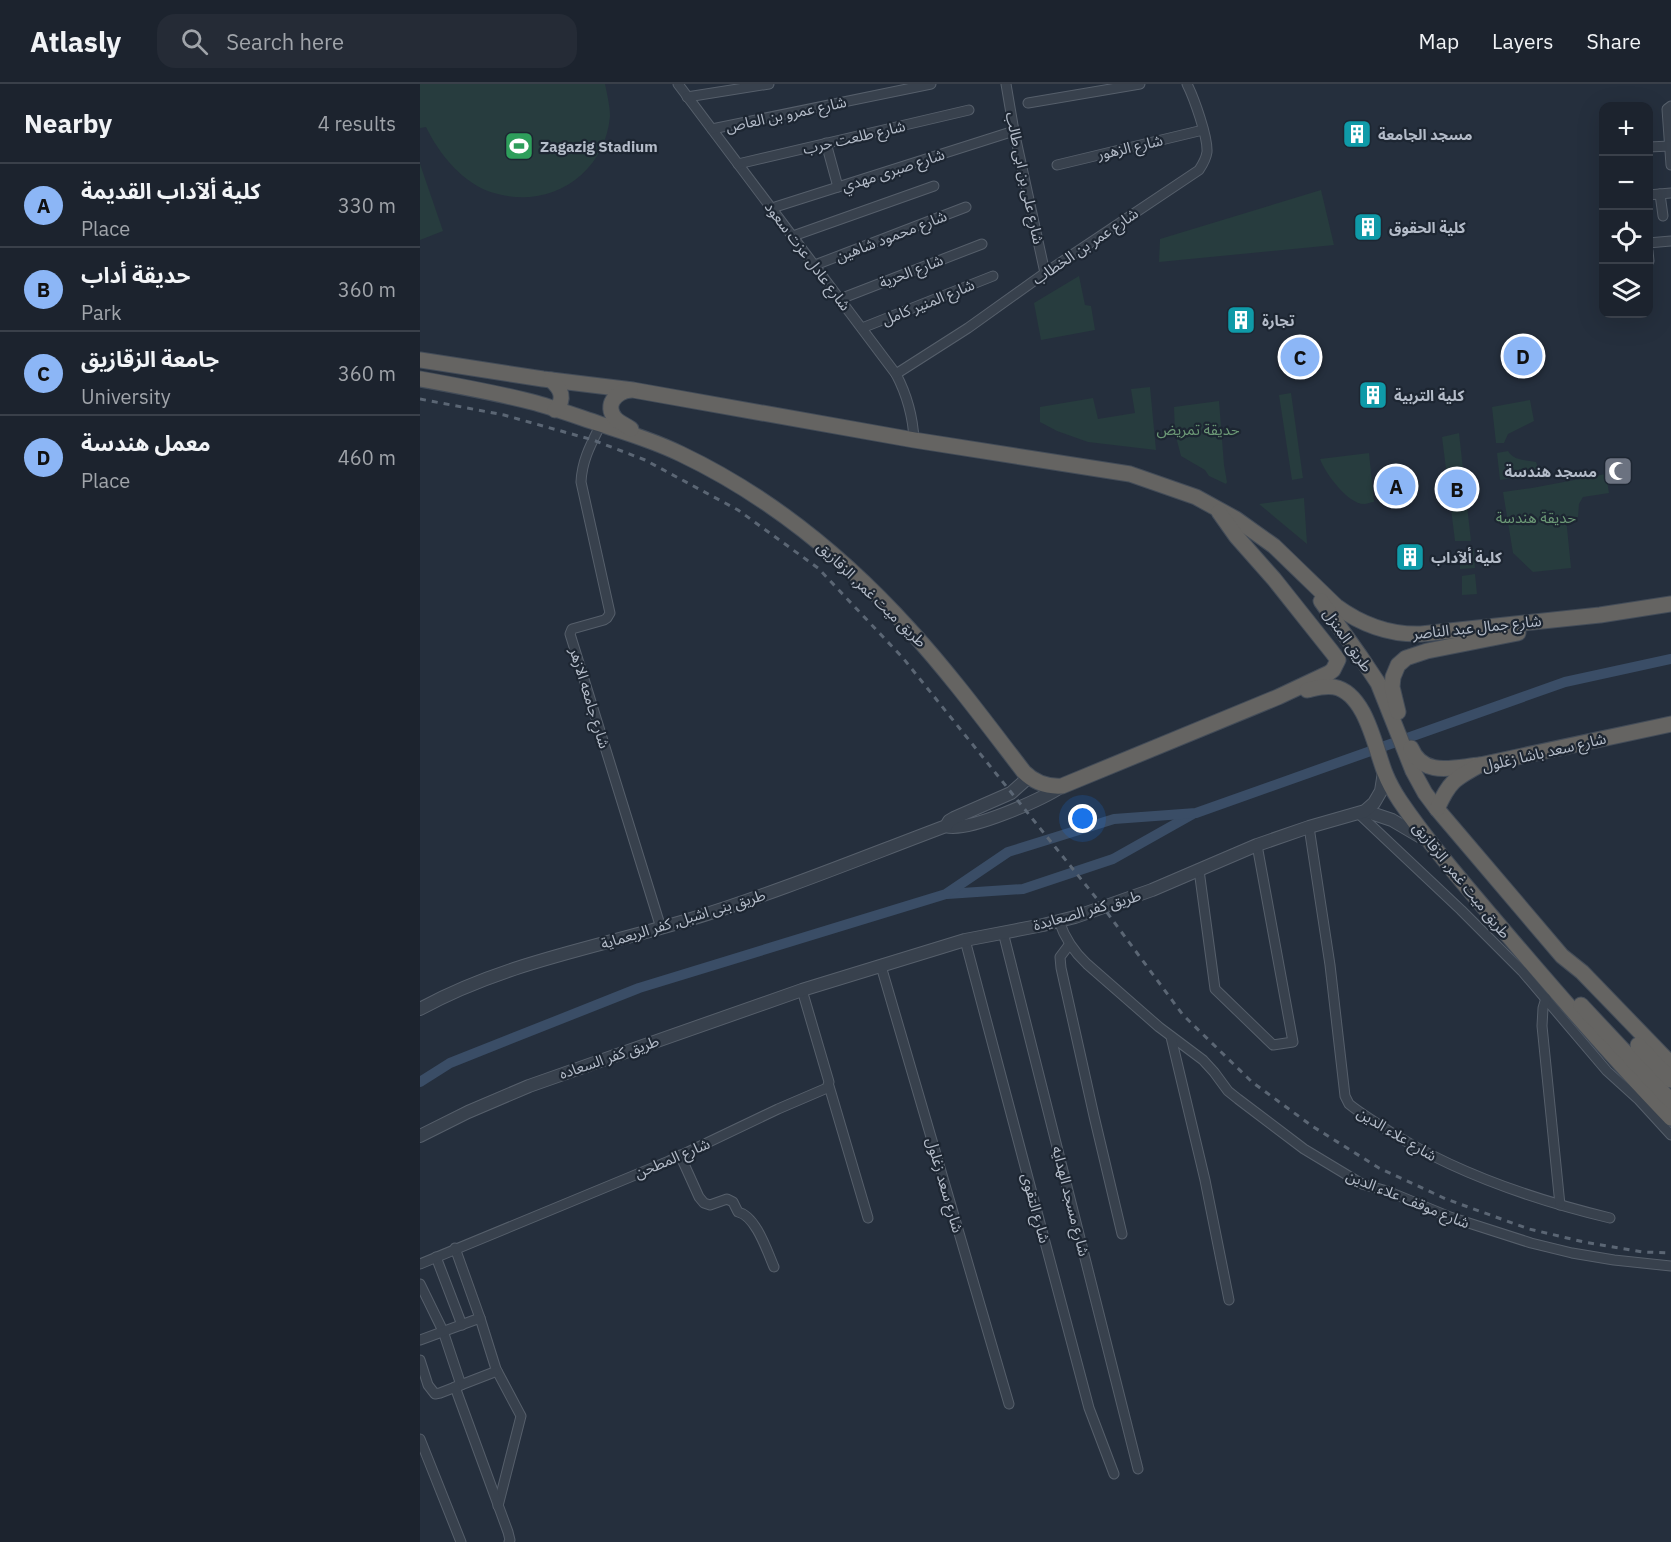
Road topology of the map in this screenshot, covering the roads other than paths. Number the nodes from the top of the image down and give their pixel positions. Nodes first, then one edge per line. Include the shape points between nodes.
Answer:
1 (678, 84) edge
2 (769, 84) edge
3 (931, 84) edge
4 (1006, 84) edge
5 (1138, 84) edge
6 (1187, 84) edge
7 (687, 97) junction
8 (1028, 103) dead end
9 (1670, 107) edge
10 (969, 110) dead end
11 (712, 129) junction
12 (1203, 130) junction
13 (1014, 131) junction
14 (826, 143) junction
15 (1670, 146) edge
16 (1653, 147) edge
17 (738, 164) junction
18 (1057, 165) dead end
19 (1671, 165) edge
20 (934, 186) dead end
21 (838, 187) junction
22 (1671, 193) edge
23 (1660, 194) junction
24 (1653, 195) edge
25 (966, 207) dead end
26 (772, 208) junction
27 (1663, 216) dead end
28 (793, 236) junction
29 (1671, 241) edge
30 (1653, 243) edge
31 (982, 244) dead end
32 (815, 266) junction
33 (1045, 273) junction
34 (993, 276) dead end
35 (840, 299) junction
36 (862, 328) junction
37 (420, 360) edge
38 (896, 374) junction
39 (420, 379) edge
40 (551, 380) junction
41 (633, 390) junction
42 (555, 410) junction
43 (601, 424) junction
44 (914, 440) junction
45 (652, 441) junction
46 (1216, 507) junction
47 (1302, 573) junction
48 (1671, 604) edge
49 (1569, 618) junction
50 (1278, 697) junction
51 (1393, 709) junction
52 (1671, 724) edge
53 (1413, 760) junction
54 (1480, 765) junction
55 (1384, 772) junction
56 (1029, 777) junction
57 (1062, 786) junction
58 (1437, 809) junction
59 (1362, 812) junction
60 (946, 826) junction
61 (1309, 827) junction
62 (1428, 842) junction
63 (1257, 845) junction
64 (1198, 870) junction
65 (1059, 921) junction
66 (661, 928) junction
67 (1003, 932) junction
68 (965, 940) junction
69 (1069, 945) junction
70 (1562, 956) junction
71 (881, 966) junction
72 (802, 990) junction
73 (1547, 991) junction
74 (420, 1009) edge
75 (1171, 1037) junction
76 (1671, 1064) edge
77 (1671, 1080) edge
78 (829, 1086) junction
79 (1671, 1101) edge
80 (1671, 1118) edge
81 (1671, 1135) edge
82 (420, 1136) edge
83 (680, 1155) junction
84 (1560, 1205) junction
85 (868, 1218) dead end
86 (1610, 1218) dead end
87 (1122, 1234) dead end
88 (455, 1248) junction
89 (436, 1257) junction
90 (420, 1264) edge
91 (1671, 1266) edge
92 (774, 1267) dead end
93 (422, 1291) edge
94 (1229, 1300) dead end
95 (480, 1318) junction
96 (462, 1324) junction
97 (443, 1331) junction
98 (420, 1340) edge
99 (420, 1360) edge
100 (497, 1371) junction
101 (458, 1386) junction
102 (1009, 1404) dead end
103 (420, 1439) edge
104 (1138, 1469) dead end
105 (1114, 1474) dead end
106 (498, 1506) junction
107 (461, 1542) edge
108 (509, 1542) edge

1 - 7 street, شارع عادل عزت سعود
2 - 7 street
3 - 11 street, شارع عمرو بن العاص
4 - 13 street, شارع على بن ابى طالب
5 - 8 street
6 - 12 street, شارع عمر بن الخطاب
7 - 11 street, شارع عادل عزت سعود
9 - 15 street
10 - 14 street, شارع طلعت حرب
11 - 17 street, شارع عادل عزت سعود
12 - 18 street, شارع الزهور
12 - 33 street, شارع عمر بن الخطاب via 1207,153 1199,170
13 - 21 street, شارع صبرى مهدي
13 - 33 street, شارع على بن ابى طالب
14 - 17 street, شارع طلعت حرب
14 - 21 street
15 - 16 street
15 - 19 street
17 - 26 street, شارع عادل عزت سعود
20 - 28 street
21 - 26 street, شارع صبرى مهدي
22 - 23 street
23 - 24 street
23 - 27 street
25 - 32 street, شارع محمود شاهين
26 - 28 street, شارع عادل عزت سعود
28 - 32 street, شارع عادل عزت سعود
29 - 30 street
31 - 35 street, شارع الحرية
32 - 35 street, شارع عادل عزت سعود
33 - 38 street, شارع عمر بن الخطاب
34 - 36 street, شارع المنير كامل
35 - 36 street, شارع عادل عزت سعود
36 - 38 street, شارع عادل عزت سعود
37 - 40 highway
38 - 44 street, شارع عادل عزت سعود via 909,406
39 - 42 highway, طريق ميت غمر, الزقازيق
40 - 41 highway
40 - 42 highway via 562,394
41 - 44 highway
41 - 45 highway via 614,398 613,417
42 - 43 highway, طريق ميت غمر, الزقازيق
43 - 45 highway, طريق ميت غمر, الزقازيق
43 - 66 street, شارع جامعه الازهر via 585,457 581,482 610,613 604,620 572,628 570,634
44 - 46 highway via 1130,474
45 - 56 highway, طريق ميت غمر, الزقازيق via 745,488 838,558 931,653
46 - 47 highway via 1256,532
46 - 50 highway via 1338,660 1329,674
47 - 49 highway, شارع جمال عبد الناصر via 1346,614 1393,633 1421,634
47 - 51 highway, طريق المنزل
48 - 49 highway, شارع جمال عبد الناصر
49 - 51 highway via 1553,629 1502,636 1406,658 1393,677
50 - 55 highway, طريق ميت غمر, الزقازيق via 1322,687 1334,687 1348,694 1365,718
50 - 57 highway
51 - 53 highway, طريق ميت غمر, الزقازيق
52 - 54 highway, شارع سعد باشا زغلول
53 - 54 highway via 1433,768
53 - 58 highway, طريق ميت غمر, الزقازيق via 1418,781
54 - 58 highway, شارع سعد باشا زغلول via 1458,776 1445,790
55 - 59 street via 1381,791
55 - 62 highway, طريق ميت غمر, الزقازيق
56 - 57 highway via 1045,785
56 - 60 street via 1011,793 954,818
57 - 60 street via 1022,807 968,825
58 - 70 highway, طريق ميت غمر, الزقازيق
59 - 61 street, طريق كفر الصعايدة
59 - 62 street via 1392,820
59 - 73 street via 1522,971
60 - 66 street, طريق بنى اشبل, كفر الربعماية via 780,889
61 - 63 street, طريق كفر الصعايدة
61 - 84 street, شارع علاء الدين via 1347,1101 1420,1150 1492,1182
62 - 73 highway, طريق ميت غمر, الزقازيق
63 - 64 street, طريق كفر الصعايدة
63 - 64 street via 1293,1042 1273,1045 1215,989
64 - 65 street, طريق كفر الصعايدة via 1129,899
65 - 67 street, طريق كفر الصعايدة
65 - 69 street, شارع موقف علاء الدين
66 - 74 street, طريق بنى اشبل, كفر الربعماية via 501,974 463,987
67 - 68 street, طريق كفر الصعايدة
67 - 104 street, شارع مسجد الهدايه
68 - 71 street, طريق كفر الصعايدة
68 - 105 street, شارع التقوى via 1089,1408
69 - 75 street, شارع موقف علاء الدين
69 - 87 street via 1060,961
70 - 76 highway, طريق ميت غمر, الزقازيق
70 - 77 highway, طريق ميت غمر, الزقازيق
71 - 72 street, طريق كفر الصعايدة
71 - 102 street, شارع سعد زغلول
72 - 78 street
72 - 82 street, طريق كفر السعاده via 529,1086
73 - 79 highway, طريق ميت غمر, الزقازيق via 1566,992
73 - 80 highway, طريق ميت غمر, الزقازيق
73 - 81 street via 1607,1071
73 - 84 street via 1542,1026
75 - 91 street, شارع موقف علاء الدين via 1203,1060 1248,1107 1304,1149 1362,1184 1531,1243 1614,1260
75 - 94 street
78 - 83 street, شارع المطحن
78 - 85 street
83 - 88 street, شارع المطحن
83 - 92 street via 704,1203 727,1199 733,1202 757,1229
84 - 86 street, شارع علاء الدين
88 - 89 street, شارع المطحن
88 - 95 street
89 - 90 street, شارع المطحن
89 - 96 street
93 - 97 street
95 - 96 street
95 - 100 street
96 - 97 street
97 - 98 street
97 - 101 street
99 - 101 street via 435,1394
100 - 101 street
100 - 106 street via 521,1419
101 - 106 street
103 - 107 street
106 - 108 street

